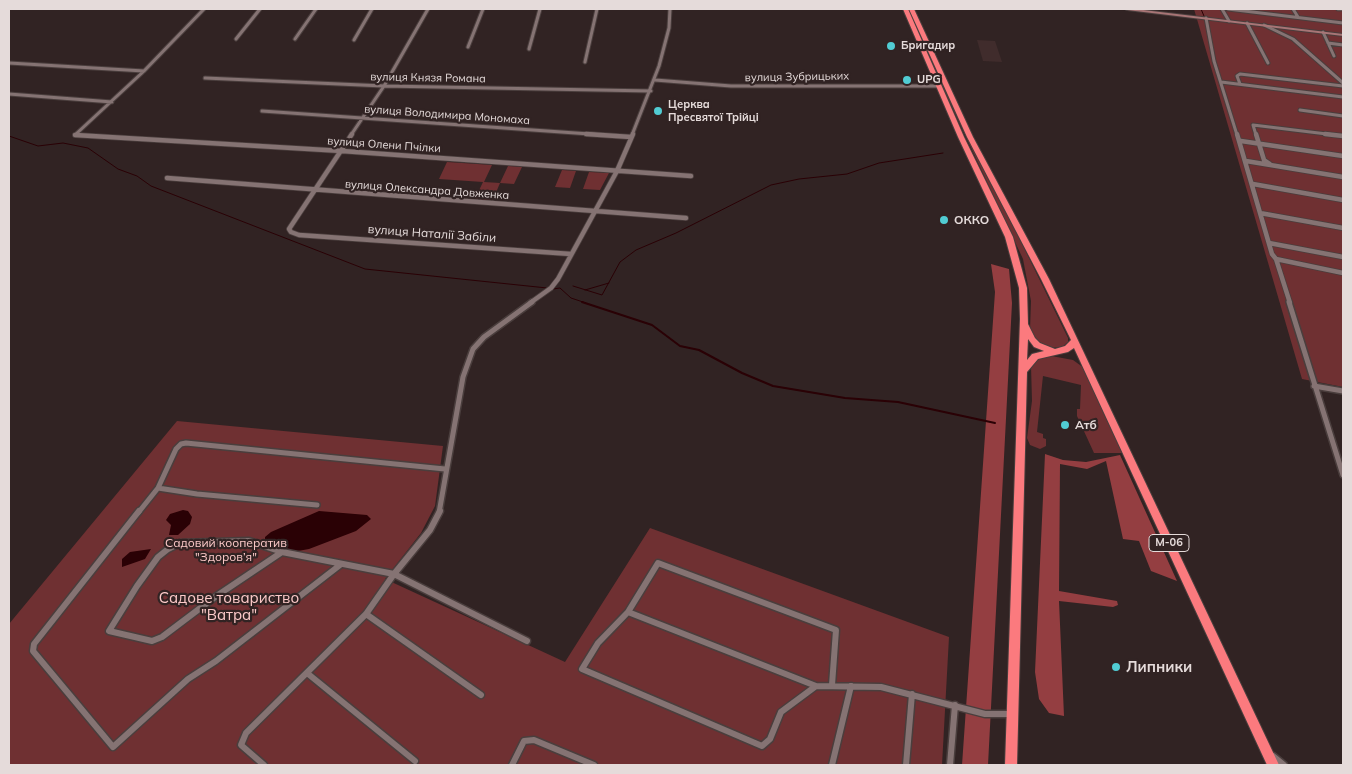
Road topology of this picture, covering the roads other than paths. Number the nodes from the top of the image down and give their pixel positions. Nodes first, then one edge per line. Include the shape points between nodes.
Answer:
1 (204, 9) edge
2 (260, 9) edge
3 (316, 9) edge
4 (372, 9) edge
5 (428, 9) edge
6 (483, 9) edge
7 (540, 9) edge
8 (596, 9) edge
9 (670, 9) edge
10 (905, 9) edge
11 (911, 9) edge
12 (1126, 9) edge
13 (1222, 9) edge
14 (1228, 9) edge
15 (1294, 9) edge
16 (1338, 9) edge
17 (1343, 9) edge
18 (1257, 11) edge
19 (1298, 17) junction
20 (1206, 18) junction
21 (1229, 21) junction
22 (1247, 23) junction
23 (1343, 23) edge
24 (1264, 25) junction
25 (1322, 32) junction
26 (1343, 35) edge
27 (236, 39) dead end
28 (295, 39) dead end
29 (354, 40) dead end
30 (1328, 43) junction
31 (1343, 45) edge
32 (468, 47) dead end
33 (529, 49) dead end
34 (1334, 56) dead end
35 (585, 62) dead end
36 (9, 63) edge
37 (1268, 63) dead end
38 (144, 71) junction
39 (205, 78) dead end
40 (655, 80) junction
41 (1221, 82) junction
42 (1240, 84) junction
43 (1343, 84) edge
44 (384, 86) junction
45 (940, 86) junction
46 (651, 91) junction
47 (9, 94) edge
48 (1343, 97) edge
49 (949, 99) junction
50 (112, 102) junction
51 (1300, 110) dead end
52 (262, 111) dead end
53 (1343, 116) edge
54 (363, 118) junction
55 (1343, 136) edge
56 (631, 137) junction
57 (1240, 141) junction
58 (1259, 144) junction
59 (342, 151) junction
60 (1343, 156) edge
61 (1246, 160) junction
62 (1270, 164) junction
63 (617, 171) junction
64 (691, 176) dead end
65 (1343, 177) edge
66 (167, 178) dead end
67 (1253, 184) junction
68 (314, 190) junction
69 (1343, 200) edge
70 (593, 211) junction
71 (1260, 213) junction
72 (686, 218) dead end
73 (1343, 228) edge
74 (1269, 243) junction
75 (571, 254) junction
76 (1343, 257) edge
77 (1276, 259) junction
78 (1343, 273) edge
79 (1024, 319) junction
80 (1075, 341) junction
81 (1057, 351) junction
82 (1022, 371) junction
83 (1314, 386) junction
84 (1343, 391) edge
85 (445, 469) junction
86 (1343, 475) edge
87 (158, 488) junction
88 (317, 506) dead end
89 (282, 552) junction
90 (340, 565) junction
91 (394, 574) junction
92 (628, 612) junction
93 (366, 614) junction
94 (527, 641) dead end
95 (307, 672) junction
96 (832, 685) junction
97 (816, 686) junction
98 (851, 686) junction
99 (912, 694) junction
100 (481, 695) dead end
101 (955, 705) junction
102 (1013, 714) junction
103 (1264, 746) junction
104 (415, 761) dead end
105 (264, 765) edge
106 (512, 765) edge
107 (594, 765) edge
108 (832, 765) edge
109 (906, 765) edge
110 (950, 765) edge
111 (1011, 765) edge
112 (1273, 765) edge
113 (1284, 765) edge

1 - 38 street
2 - 27 street
3 - 28 street
4 - 29 street
5 - 44 street
6 - 32 street
7 - 33 street
8 - 35 street
9 - 40 street via 669,28
10 - 45 highway, М-06
11 - 49 highway, М-06
12 - 20 street
13 - 21 street
14 - 18 street
15 - 19 street
16 - 17 street
18 - 19 street
19 - 23 street
20 - 21 street
20 - 41 street
21 - 22 street
22 - 24 street
22 - 37 street
24 - 25 street
24 - 43 street via 1294,39
25 - 26 street
25 - 30 street
30 - 31 street
30 - 34 street
36 - 38 street
38 - 50 street
39 - 44 street, вулиця Князя Романа
40 - 45 street, вулиця Зубрицьких via 731,86
40 - 46 street
41 - 42 street
41 - 57 street
42 - 43 street via 1237,76 1240,74
42 - 48 street
44 - 46 street, вулиця Князя Романа
44 - 54 street
45 - 49 highway, М-06
46 - 56 street
47 - 50 street
49 - 79 highway, М-06 via 1009,237 1023,288
49 - 80 highway, М-06 via 1046,279
50 - 59 street, вулиця Олени Пчілки via 76,134
51 - 53 street
52 - 54 street, вулиця Володимира Мономаха
54 - 56 street, вулиця Володимира Мономаха
54 - 59 street
55 - 58 street via 1253,125
56 - 63 street
57 - 58 street
57 - 61 street
58 - 60 street
58 - 62 street via 1264,160
59 - 63 street, вулиця Олени Пчілки
59 - 68 street
61 - 62 street
61 - 67 street
62 - 65 street
63 - 64 street, вулиця Олени Пчілки
63 - 70 street
66 - 68 street, вулиця Олександра Довженка
67 - 69 street
67 - 71 street
68 - 70 street, вулиця Олександра Довженка
68 - 75 street, вулиця Наталії Забіли via 289,227 291,232
70 - 72 street, вулиця Олександра Довженка
70 - 75 street
71 - 73 street
71 - 74 street
74 - 76 street
74 - 77 street
75 - 85 street via 551,288 484,337 473,349 463,377
77 - 78 street
77 - 83 street
79 - 81 highway via 1032,340
79 - 82 highway, М-06
80 - 81 highway via 1068,349
80 - 103 highway, М-06
81 - 82 highway via 1035,356
82 - 102 highway, М-06
83 - 84 street
83 - 86 street
85 - 87 street via 186,443 176,449
85 - 91 street via 441,508 430,530
87 - 88 street
87 - 90 street via 34,644 33,651 114,747 188,679
89 - 89 street via 249,541 180,544 168,549 136,586 109,631 152,641 162,637
89 - 90 street
90 - 91 street
91 - 93 street
91 - 94 street
92 - 96 street via 658,563 663,564 836,630
92 - 97 street
92 - 97 street via 598,643 582,669 762,746 770,739 781,712
93 - 95 street
93 - 100 street
95 - 104 street
95 - 105 street via 246,733 242,745
96 - 97 street
96 - 98 street
98 - 99 street via 881,687
98 - 108 street
99 - 101 street
99 - 109 street
101 - 102 street via 985,714
101 - 110 street
102 - 111 highway, М-06
103 - 112 highway, М-06
103 - 113 street
106 - 107 street via 524,741 534,740

